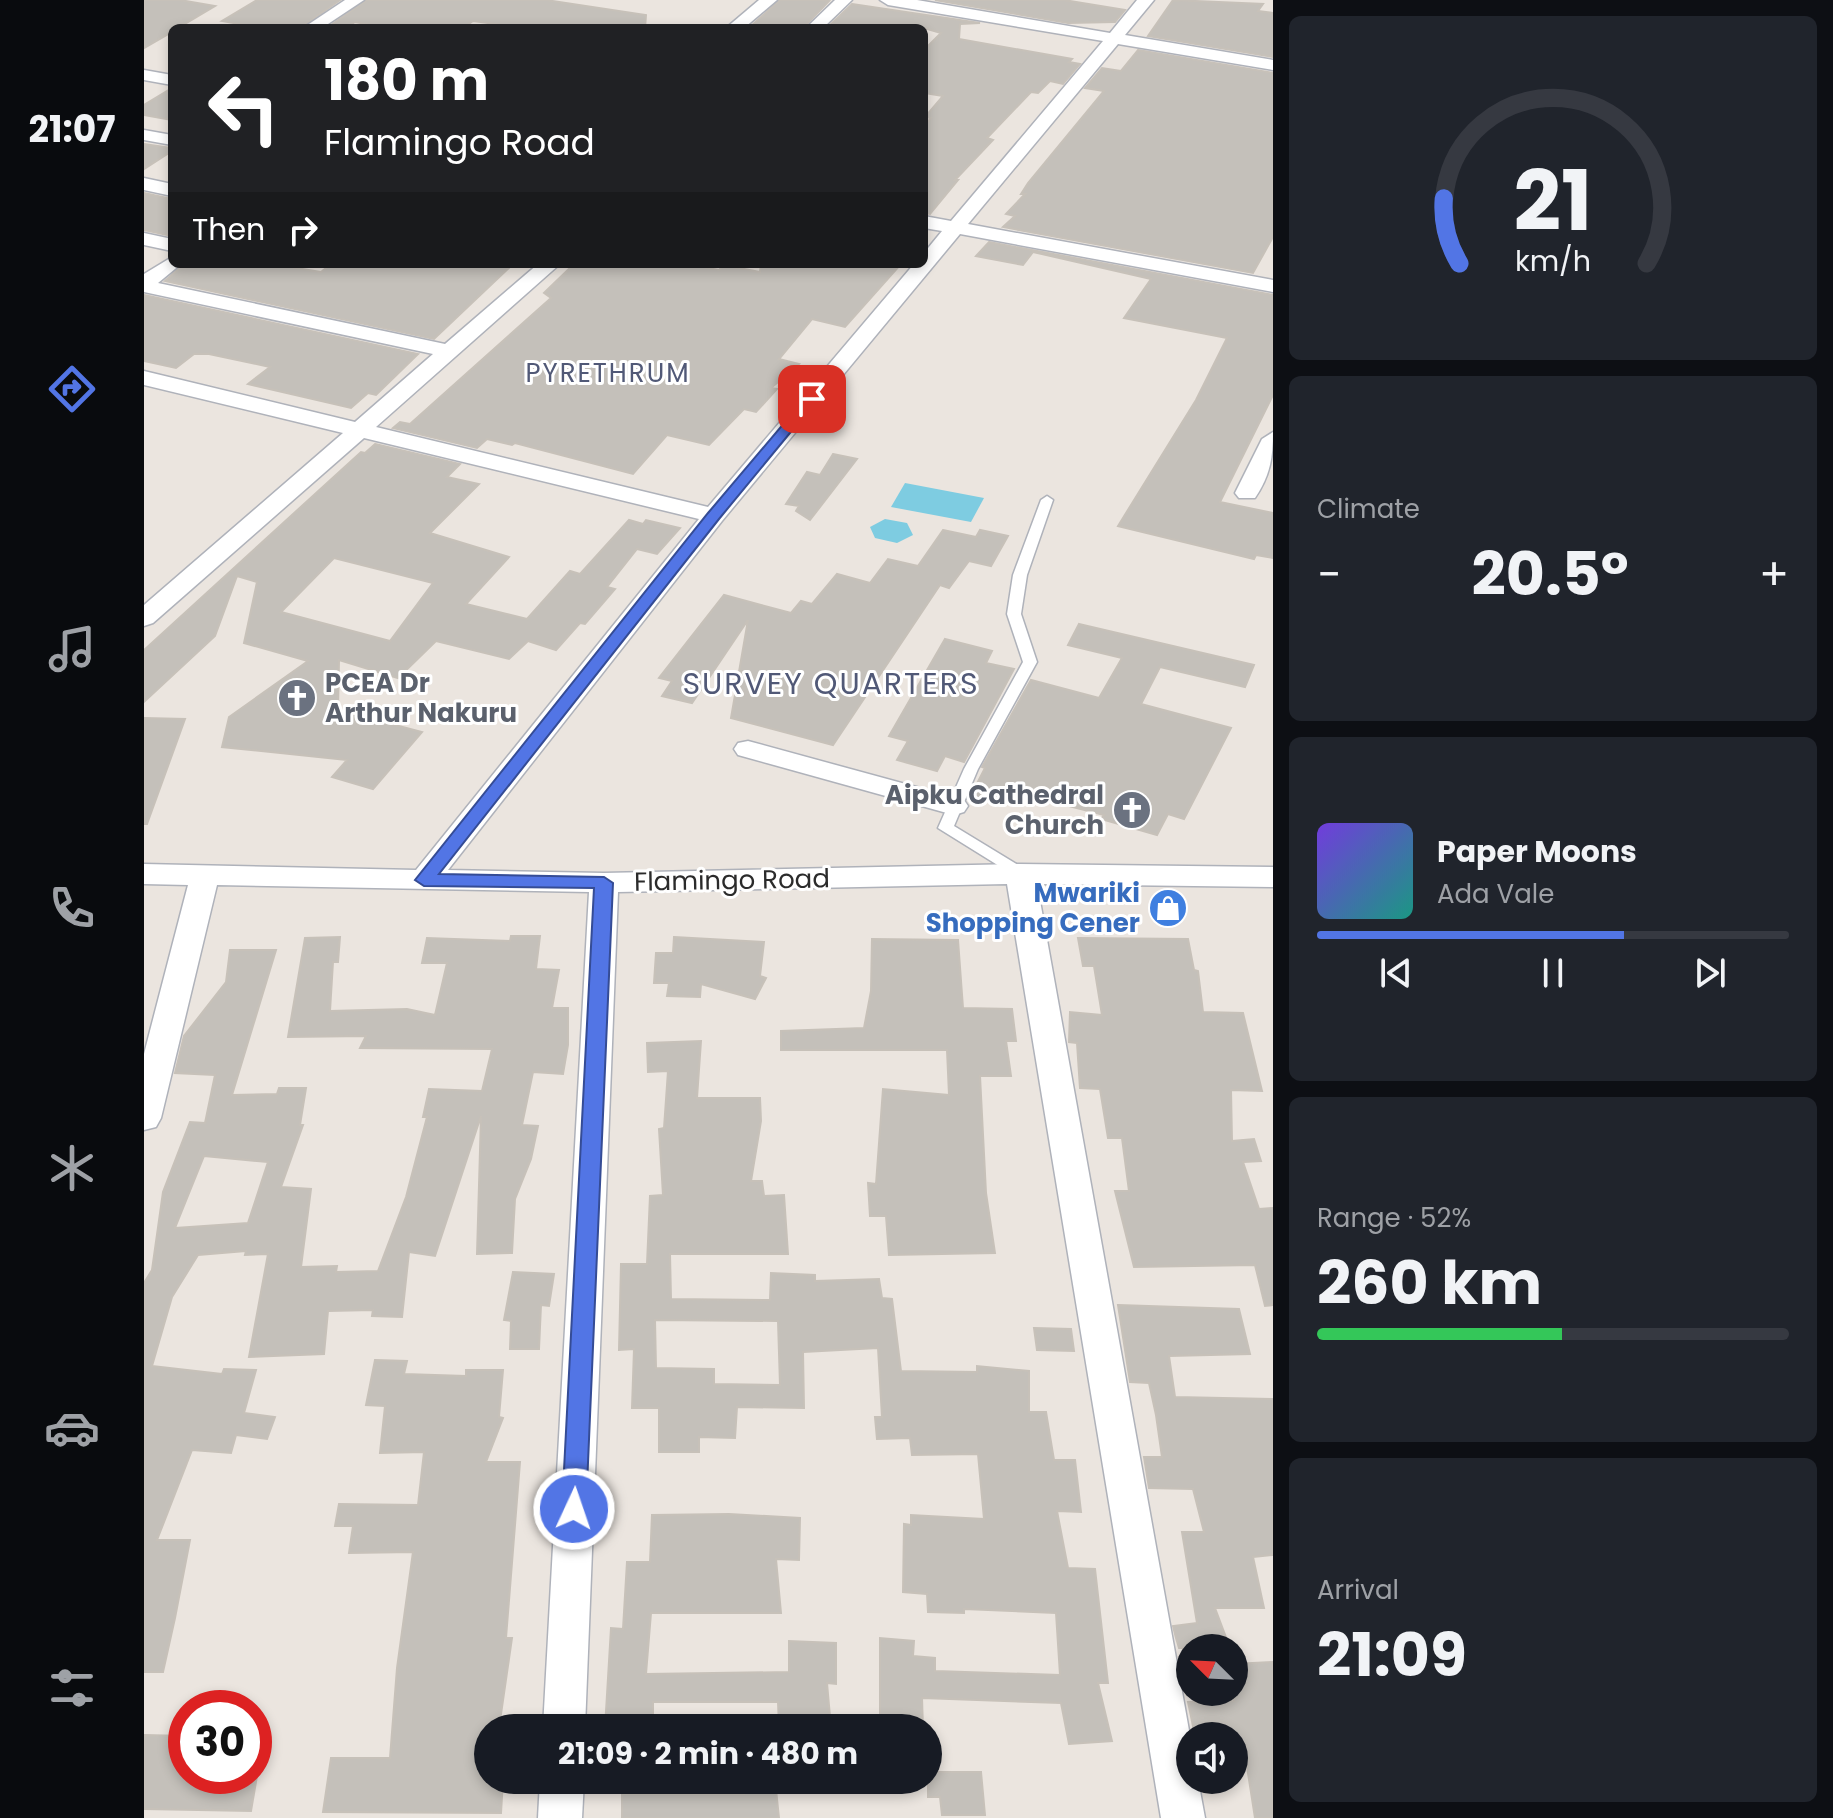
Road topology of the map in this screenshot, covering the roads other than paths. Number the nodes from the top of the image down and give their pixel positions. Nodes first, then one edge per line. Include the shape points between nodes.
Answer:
1 (356, 0) edge
2 (769, 0) edge
3 (844, 0) edge
4 (888, 0) edge
5 (1146, 0) edge
6 (317, 24) edge
7 (739, 24) edge
8 (818, 24) edge
9 (1126, 39) junction
10 (1273, 65) edge
11 (144, 75) edge
12 (168, 79) edge
13 (144, 135) edge
14 (168, 139) edge
15 (144, 184) edge
16 (168, 189) edge
17 (928, 223) edge
18 (955, 228) junction
19 (144, 239) edge
20 (168, 244) edge
21 (928, 260) edge
22 (168, 266) edge
23 (546, 268) edge
24 (922, 268) edge
25 (144, 285) edge
26 (1273, 286) edge
27 (452, 352) junction
28 (144, 378) edge
29 (361, 429) junction
30 (1273, 439) edge
31 (1247, 493) dead end
32 (1047, 500) dead end
33 (714, 516) junction
34 (144, 618) edge
35 (748, 749) dead end
36 (954, 806) junction
37 (144, 874) edge
38 (1020, 874) junction
39 (205, 875) junction
40 (1273, 877) edge
41 (424, 880) junction
42 (604, 883) junction
43 (144, 1118) edge
44 (565, 1714) edge
45 (561, 1794) edge
46 (560, 1818) edge
47 (1183, 1818) edge

1 - 6 street
2 - 7 street
3 - 8 street
4 - 9 street
5 - 9 street
9 - 10 street
9 - 18 street
11 - 12 street
13 - 14 street
15 - 16 street
17 - 18 street
18 - 21 street
18 - 26 street
19 - 20 street
22 - 25 street
23 - 27 street
24 - 33 street
25 - 27 street
27 - 29 street
28 - 29 street
29 - 33 street
29 - 34 street
30 - 31 street
32 - 36 lane via 1020,575 1014,614 1030,662
33 - 41 street
35 - 36 street
36 - 38 lane via 946,828
37 - 39 street, Flamingo Road
38 - 40 street, Flamingo Road
38 - 42 street, Flamingo Road
38 - 47 street
39 - 41 street, Flamingo Road
39 - 43 street
41 - 42 street, Flamingo Road
42 - 44 street
45 - 46 street

